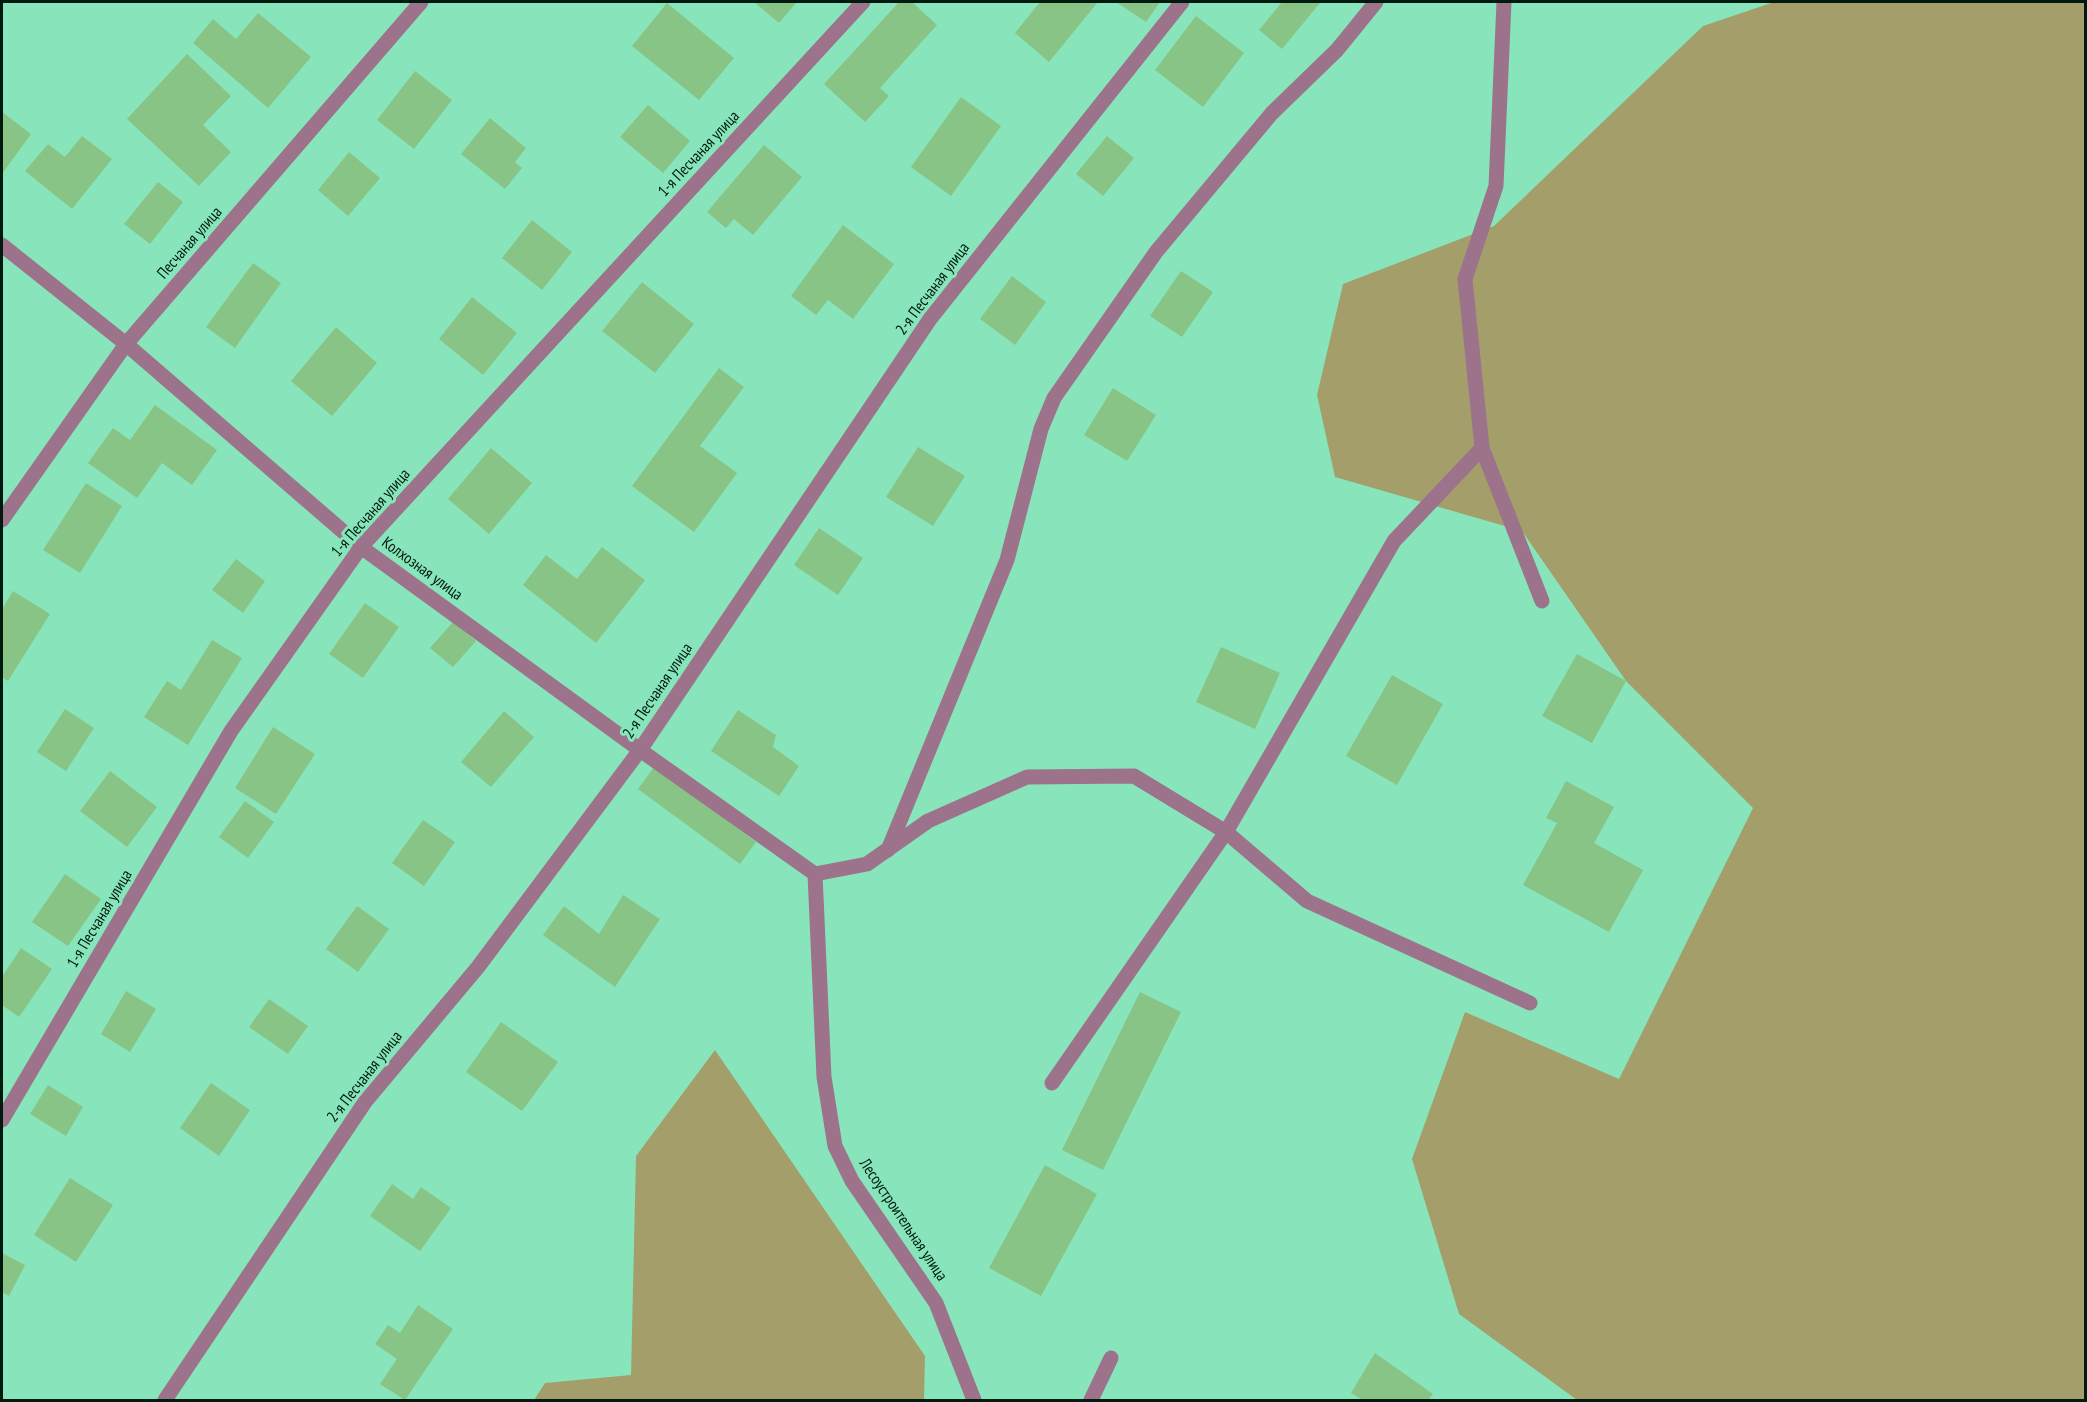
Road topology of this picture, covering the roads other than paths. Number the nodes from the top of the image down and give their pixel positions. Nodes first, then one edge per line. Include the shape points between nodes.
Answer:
1 (421, 2) edge
2 (863, 2) edge
3 (1182, 2) edge
4 (1376, 2) edge
5 (1504, 2) edge
6 (2, 245) edge
7 (126, 344) junction
8 (1482, 448) junction
9 (2, 520) edge
10 (361, 547) junction
11 (1542, 601) dead end
12 (640, 750) junction
13 (1226, 832) junction
14 (888, 849) junction
15 (815, 874) junction
16 (1530, 1003) dead end
17 (1052, 1083) dead end
18 (2, 1120) edge
19 (1111, 1358) dead end
20 (165, 1401) edge
21 (974, 1401) edge
22 (1091, 1401) edge

1 - 7 street, Песчаная улица
2 - 10 street, 1-я Песчаная улица
3 - 12 street, 2-я Песчаная улица via 930,319
4 - 14 street via 1337,50 1272,113 1156,252 1054,398 1041,429 1007,560
5 - 8 street via 1496,186 1465,279
6 - 7 street, Колхозная улица
7 - 9 street, Песчаная улица
7 - 10 street, Колхозная улица
8 - 11 street
8 - 13 street via 1394,542
10 - 12 street, Колхозная улица
10 - 18 street, 1-я Песчаная улица via 231,731
12 - 15 street, Колхозная улица
12 - 20 street, 2-я Песчаная улица via 478,967 365,1102
13 - 14 street via 1134,776 1027,777 928,821
13 - 16 street via 1308,901
13 - 17 street
14 - 15 street via 867,864
15 - 21 street, Лесоустроительная улица via 824,1077 835,1146 852,1182 936,1303
19 - 22 street

